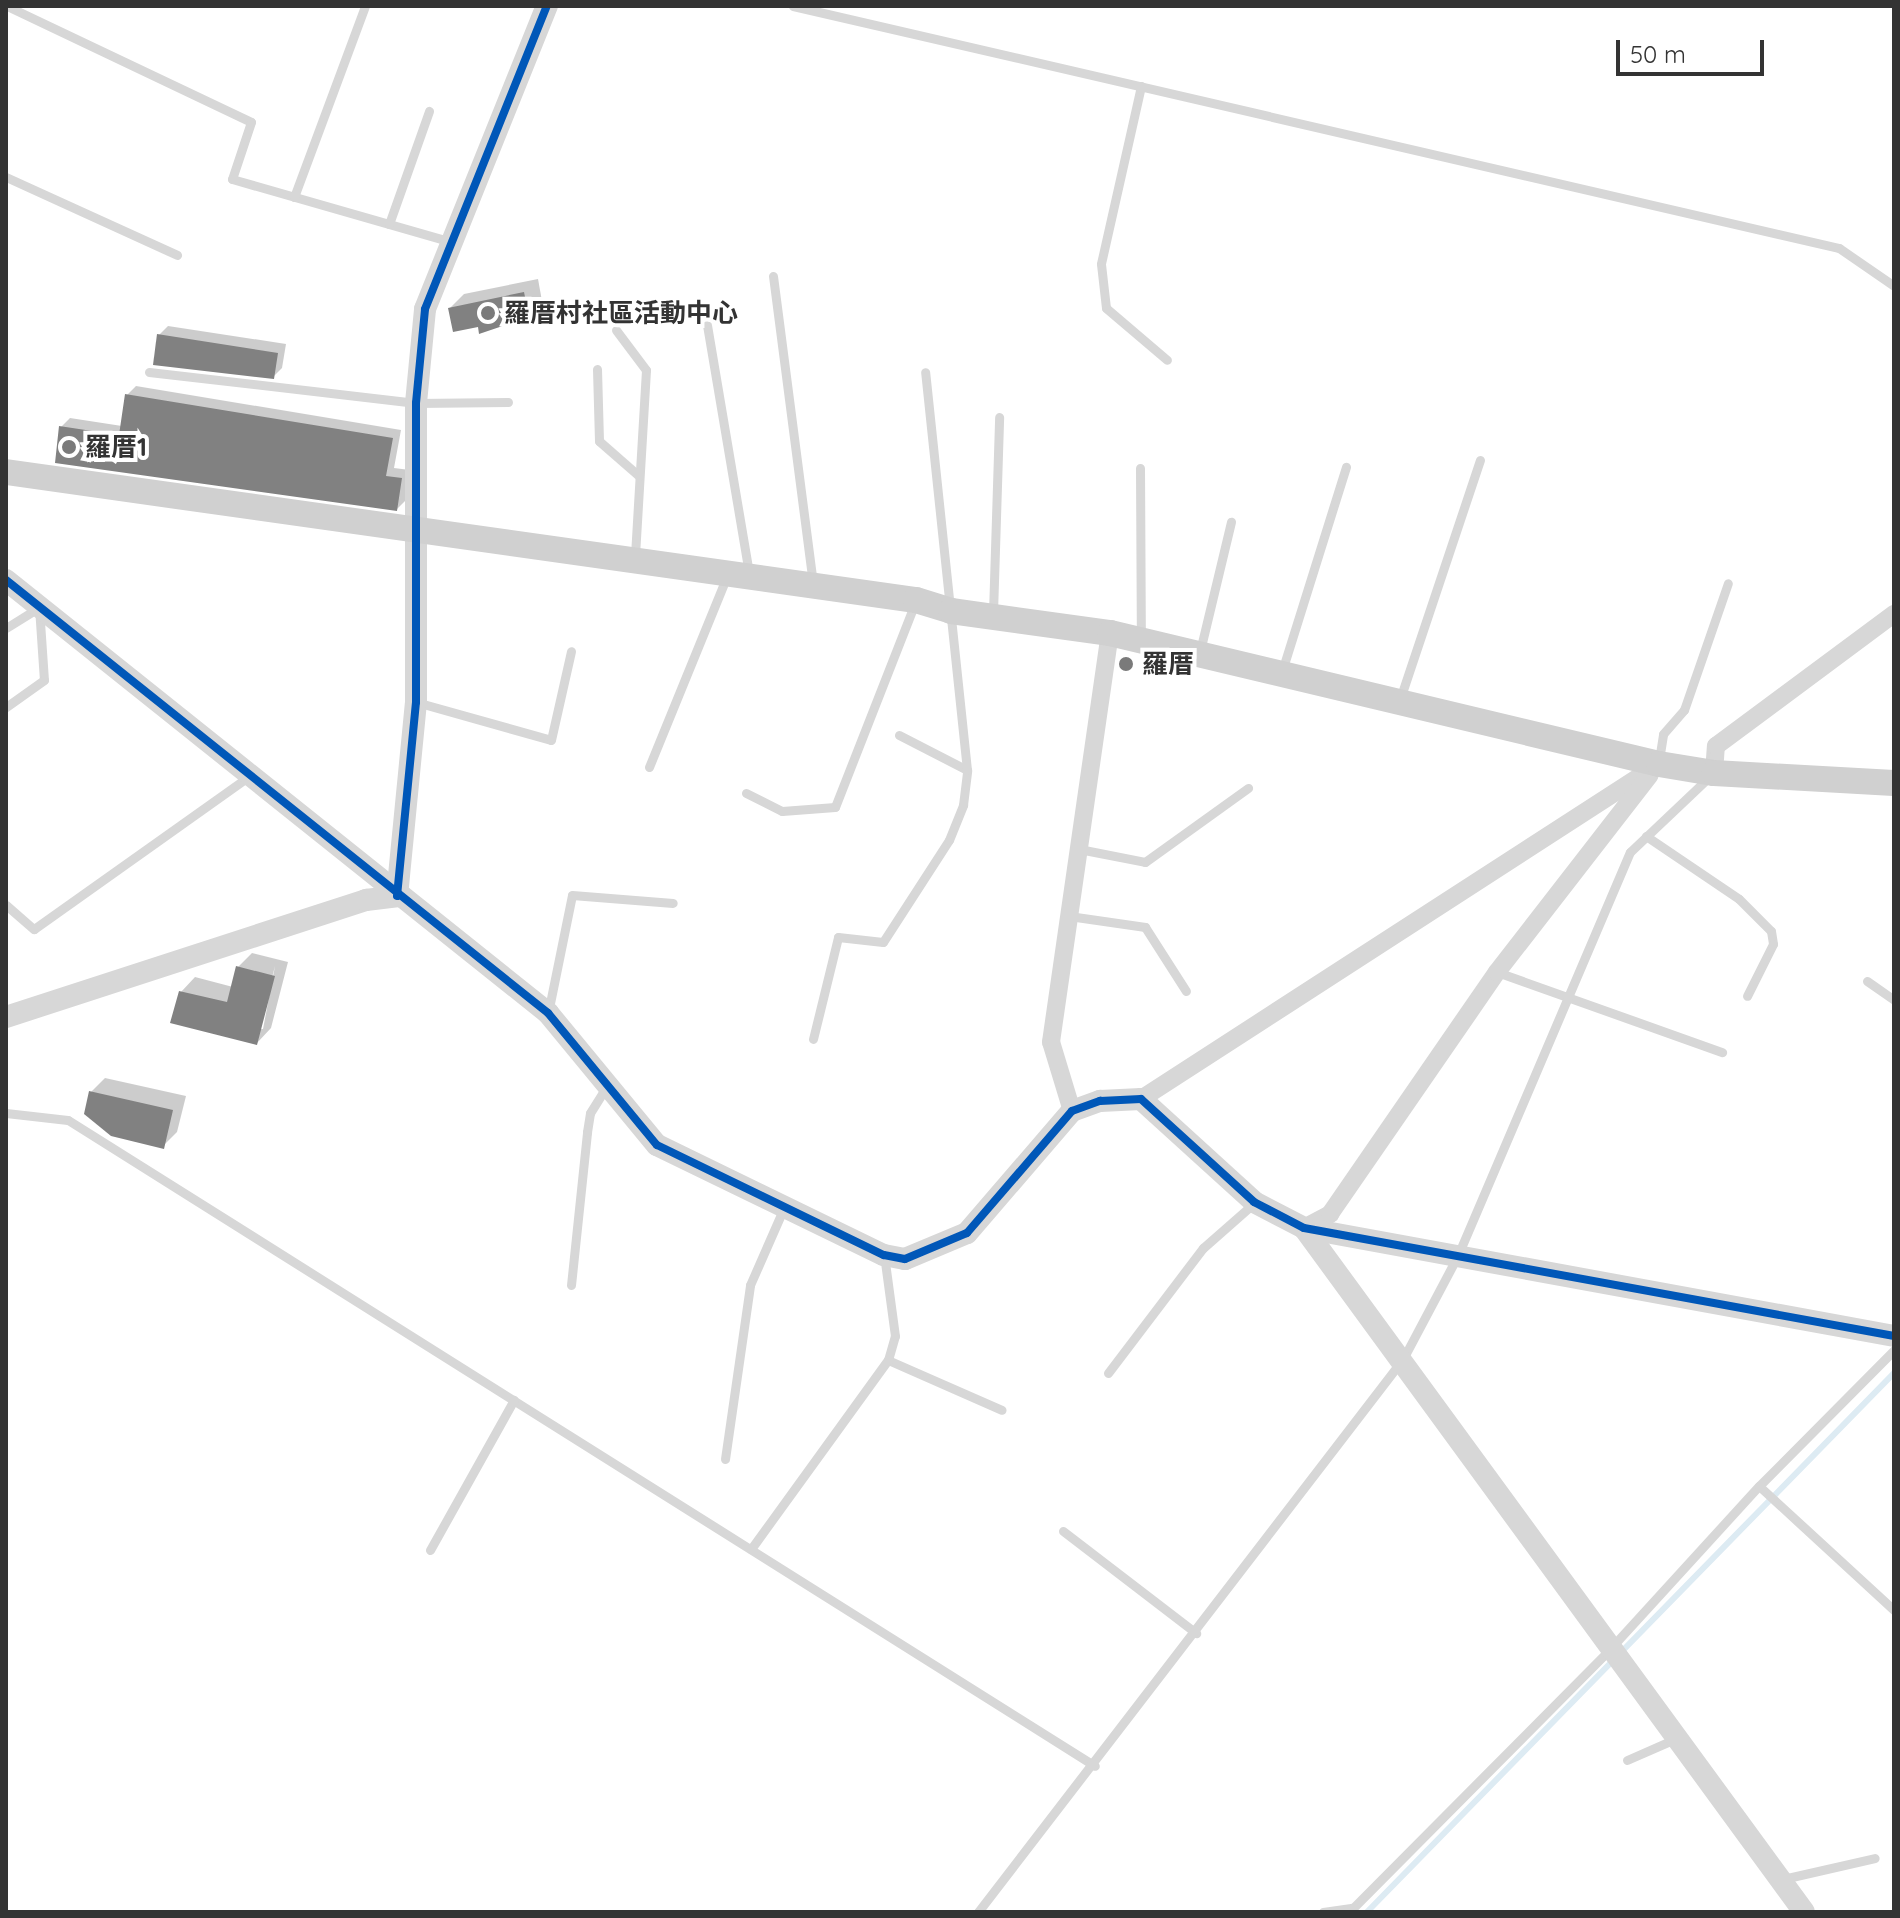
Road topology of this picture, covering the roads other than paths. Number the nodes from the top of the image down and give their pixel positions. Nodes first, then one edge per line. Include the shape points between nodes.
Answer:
1 (7, 6) edge
2 (365, 6) edge
3 (547, 6) edge
4 (793, 6) edge
5 (1141, 86) junction
6 (429, 111) dead end
7 (6, 177) edge
8 (294, 197) junction
9 (389, 224) junction
10 (452, 242) junction
11 (177, 255) dead end
12 (773, 276) dead end
13 (1894, 286) edge
14 (707, 325) dead end
15 (616, 330) dead end
16 (1167, 360) dead end
17 (597, 369) dead end
18 (149, 372) dead end
19 (925, 372) dead end
20 (508, 402) dead end
21 (416, 403) junction
22 (999, 417) dead end
23 (1480, 460) dead end
24 (1346, 467) dead end
25 (1140, 468) dead end
26 (6, 472) edge
27 (639, 476) junction
28 (1231, 522) dead end
29 (419, 529) junction
30 (634, 559) junction
31 (738, 574) junction
32 (6, 580) edge
33 (1728, 583) dead end
34 (813, 585) junction
35 (916, 600) junction
36 (39, 607) junction
37 (951, 611) junction
38 (1894, 614) edge
39 (993, 617) junction
40 (6, 628) edge
41 (1110, 633) junction
42 (1142, 641) junction
43 (571, 651) dead end
44 (1199, 654) junction
45 (1281, 674) junction
46 (416, 702) junction
47 (1399, 702) junction
48 (6, 707) edge
49 (899, 735) dead end
50 (1659, 764) junction
51 (649, 767) dead end
52 (967, 770) junction
53 (1714, 773) junction
54 (249, 776) junction
55 (1894, 783) edge
56 (1248, 788) dead end
57 (746, 793) dead end
58 (1646, 836) junction
59 (1079, 849) junction
60 (397, 896) junction
61 (673, 903) dead end
62 (6, 905) edge
63 (1069, 916) junction
64 (1497, 972) junction
65 (1867, 981) dead end
66 (1186, 991) dead end
67 (1571, 996) junction
68 (1747, 996) dead end
69 (1894, 1000) edge
70 (548, 1013) junction
71 (6, 1017) edge
72 (813, 1039) dead end
73 (1722, 1052) dead end
74 (607, 1085) junction
75 (1141, 1099) junction
76 (1072, 1111) junction
77 (6, 1113) edge
78 (1254, 1202) junction
79 (783, 1210) junction
80 (1304, 1228) junction
81 (884, 1255) junction
82 (1458, 1255) junction
83 (571, 1285) dead end
84 (1894, 1336) edge
85 (1894, 1350) edge
86 (1403, 1359) junction
87 (888, 1360) junction
88 (1108, 1373) dead end
89 (514, 1400) junction
90 (1002, 1410) dead end
91 (725, 1459) dead end
92 (1759, 1486) junction
93 (1063, 1531) dead end
94 (751, 1549) junction
95 (430, 1550) dead end
96 (1894, 1610) edge
97 (1196, 1633) junction
98 (1609, 1650) junction
99 (1675, 1739) junction
100 (1627, 1760) dead end
101 (1095, 1766) junction
102 (1875, 1858) dead end
103 (1780, 1880) junction
104 (978, 1912) edge
105 (1323, 1912) edge
106 (1804, 1912) edge

1 - 8 lane via 251,122 232,179
2 - 8 lane
3 - 10 street
4 - 5 lane
5 - 13 lane via 1839,248
5 - 16 lane via 1102,278 1106,308
6 - 9 lane
7 - 11 lane
8 - 9 lane
9 - 10 lane
10 - 21 street via 425,309
12 - 34 lane
14 - 31 lane
15 - 27 lane via 646,370
17 - 27 lane via 599,441
18 - 21 lane
19 - 37 lane
20 - 21 lane
21 - 29 street
22 - 39 lane
23 - 47 lane
24 - 45 lane
25 - 42 lane
26 - 29 main road
27 - 30 lane
28 - 44 lane
29 - 30 main road
29 - 46 street
30 - 31 main road
31 - 34 main road
31 - 51 lane
32 - 36 street
33 - 50 lane via 1684,710 1663,734
34 - 35 main road
35 - 37 main road
35 - 57 lane via 835,807 782,811
36 - 40 lane
36 - 48 lane via 44,680
36 - 54 street
37 - 39 main road
37 - 52 lane
38 - 53 street via 1716,746
39 - 41 main road
41 - 42 main road
41 - 59 street
42 - 44 main road
43 - 46 lane via 551,740
44 - 45 main road
45 - 47 main road
46 - 60 street
47 - 50 main road
49 - 52 lane
50 - 53 main road
50 - 64 street
50 - 75 street
52 - 72 lane via 963,805 949,840 883,942 838,937
53 - 55 main road
53 - 58 lane
54 - 60 street
54 - 62 lane via 34,929
56 - 59 lane via 1145,862
58 - 67 lane via 1630,852
58 - 68 lane via 1739,899 1771,931 1773,944
59 - 63 street
60 - 70 street
60 - 71 street via 366,900
61 - 70 lane via 572,895
63 - 66 lane via 1145,927
63 - 76 street via 1051,1042
64 - 67 lane
64 - 80 street via 1330,1214
65 - 69 lane
67 - 73 lane
67 - 82 lane
70 - 74 street
74 - 79 street via 657,1145
74 - 83 lane via 590,1113
75 - 76 street via 1100,1101
75 - 78 street
76 - 81 street via 967,1233 905,1259
77 - 89 lane via 68,1120
78 - 80 street
78 - 88 lane via 1203,1248
79 - 81 street
79 - 91 lane via 750,1285
80 - 82 street
80 - 86 street
81 - 87 lane via 895,1336
82 - 84 street
82 - 86 lane
85 - 92 lane
86 - 97 lane
86 - 98 street
87 - 90 lane
87 - 94 lane
89 - 94 lane
89 - 95 lane
92 - 96 lane
92 - 98 lane
93 - 97 lane
94 - 101 lane
97 - 101 lane
98 - 99 street
98 - 105 lane via 1353,1908
99 - 100 lane
99 - 103 street
101 - 104 lane
102 - 103 lane
103 - 106 street

